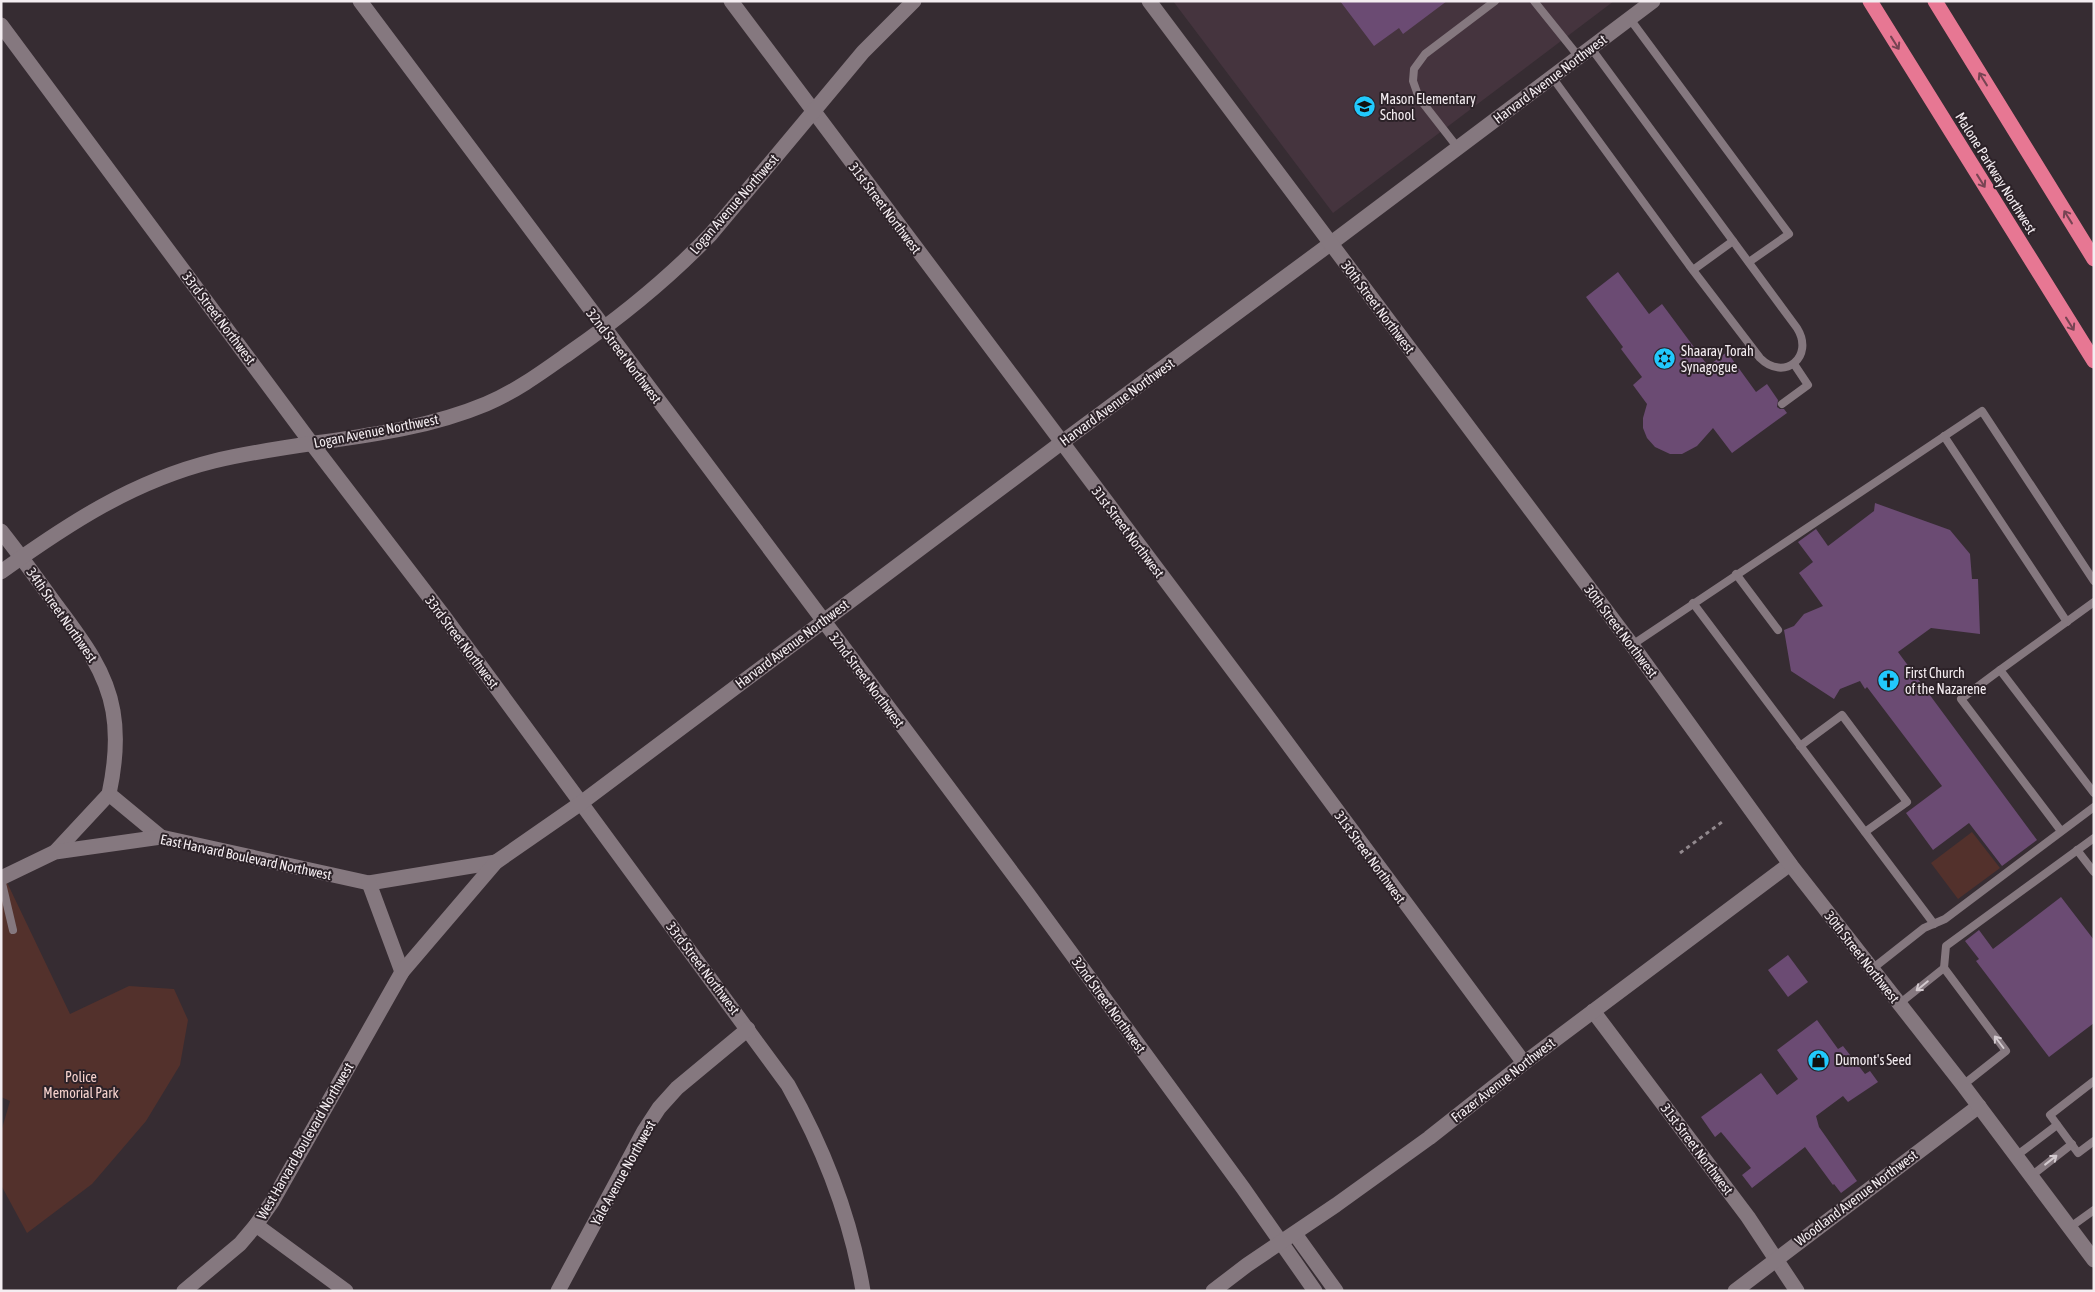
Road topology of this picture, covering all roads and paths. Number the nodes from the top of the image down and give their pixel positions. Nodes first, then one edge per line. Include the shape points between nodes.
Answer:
1 (360, 1) edge
2 (731, 1) edge
3 (914, 1) edge
4 (1149, 1) edge
5 (1494, 1) edge
6 (1534, 1) edge
7 (1653, 1) edge
8 (1870, 1) edge
9 (1935, 1) edge
10 (1630, 19) junction
11 (1, 25) edge
12 (1585, 52) junction
13 (1552, 77) junction
14 (813, 110) junction
15 (1458, 148) junction
16 (1733, 240) junction
17 (1330, 244) junction
18 (2094, 259) edge
19 (1749, 262) junction
20 (1694, 270) junction
21 (604, 328) junction
22 (2094, 361) edge
23 (1794, 364) junction
24 (1782, 404) dead end
25 (1944, 436) junction
26 (1061, 443) junction
27 (312, 444) junction
28 (1, 531) edge
29 (21, 558) junction
30 (1, 572) edge
31 (1736, 574) junction
32 (2094, 581) edge
33 (2094, 602) edge
34 (1693, 603) junction
35 (823, 621) junction
36 (2067, 622) junction
37 (1778, 630) dead end
38 (1632, 645) junction
39 (2000, 670) junction
40 (1800, 746) junction
41 (2094, 793) edge
42 (108, 794) junction
43 (580, 803) junction
44 (2094, 806) edge
45 (1722, 822) dead end
46 (2061, 831) junction
47 (1865, 832) junction
48 (162, 837) junction
49 (2094, 838) edge
50 (2077, 850) junction
51 (55, 852) junction
52 (1680, 853) dead end
53 (496, 862) junction
54 (1790, 864) junction
55 (2094, 872) edge
56 (1, 879) edge
57 (369, 883) junction
58 (1934, 924) junction
59 (13, 930) dead end
60 (1944, 968) junction
61 (1872, 969) junction
62 (402, 972) junction
63 (1899, 1004) junction
64 (1594, 1011) junction
65 (748, 1029) junction
66 (1524, 1063) junction
67 (2094, 1081) edge
68 (1963, 1085) junction
69 (1979, 1106) junction
70 (2057, 1125) junction
71 (2094, 1141) edge
72 (2072, 1144) junction
73 (2016, 1156) junction
74 (2031, 1176) junction
75 (2094, 1210) edge
76 (256, 1224) junction
77 (2069, 1228) junction
78 (1295, 1234) junction
79 (1281, 1242) junction
80 (2091, 1251) edge
81 (1776, 1258) junction
82 (184, 1291) edge
83 (346, 1291) edge
84 (558, 1291) edge
85 (863, 1291) edge
86 (1213, 1291) edge
87 (1315, 1291) edge
88 (1336, 1291) edge
89 (1735, 1291) edge
90 (1797, 1291) edge

1 - 21 street, 32nd Street Northwest
2 - 14 street, 31st Street Northwest
3 - 14 street, Logan Avenue Northwest via 863,52
4 - 17 street, 30th Street Northwest
5 - 15 lane via 1425,54 1414,70 1413,81 1420,98
6 - 12 lane
7 - 10 street, Harvard Avenue Northwest
8 -> 22 highway, Malone Parkway Northwest
18 -> 9 highway
10 - 12 street, Harvard Avenue Northwest
10 - 19 lane via 1789,234
11 - 27 street, 33rd Street Northwest
12 - 13 street, Harvard Avenue Northwest
12 - 16 lane
13 - 15 street, Harvard Avenue Northwest
13 - 20 lane
14 - 21 street, Logan Avenue Northwest via 688,258
14 - 26 street, 31st Street Northwest
15 - 17 street, Harvard Avenue Northwest
16 - 19 lane
16 - 20 lane
17 - 26 street, Harvard Avenue Northwest
17 - 38 street, 30th Street Northwest
19 - 23 lane via 1801,334 1802,350
20 - 23 lane via 1764,362 1780,368
21 - 27 street, Logan Avenue Northwest via 545,371 487,403 409,427
21 - 35 street, 32nd Street Northwest
23 - 24 lane via 1808,385
25 - 31 lane
25 - 32 lane via 1982,411
25 - 36 lane
26 - 35 street, Harvard Avenue Northwest
26 - 66 street, 31st Street Northwest
27 - 29 street, Logan Avenue Northwest via 214,461 162,477 118,496
27 - 43 street, 33rd Street Northwest
28 - 29 street, 34th Street Northwest
29 - 30 street, Logan Avenue Northwest
29 - 42 street, 34th Street Northwest via 84,643 108,690 116,742
31 - 34 lane
31 - 37 lane
33 - 36 lane
34 - 38 lane
34 - 40 lane
35 - 43 street, Harvard Avenue Northwest
35 - 79 street, 32nd Street Northwest
36 - 39 lane
38 - 54 street, 30th Street Northwest
39 - 41 lane
39 - 46 lane via 1961,699
40 - 47 lane
40 - 47 lane via 1842,715 1907,802
42 - 48 street
42 - 51 street, 34th Street Northwest
43 - 53 street, West Harvard Boulevard Northwest
43 - 65 street, 33rd Street Northwest
44 - 46 lane
45 - 52 path
46 - 58 lane
47 - 58 lane
48 - 51 street, East Harvard Boulevard Northwest
48 - 57 street, East Harvard Boulevard Northwest
49 - 50 lane
50 - 55 lane
50 - 60 lane via 1946,946
51 - 56 street, East Harvard Boulevard Northwest
53 - 57 street, East Harvard Boulevard Northwest
53 - 62 street, West Harvard Boulevard Northwest
54 - 61 street, 30th Street Northwest
54 - 64 street, Frazer Avenue Northwest
56 - 59 lane
57 - 62 street
58 - 61 lane via 1924,928
60 -> 63 lane
68 -> 60 lane via 2006,1051
61 - 63 street, 30th Street Northwest
62 - 76 street, West Harvard Boulevard Northwest via 272,1202
63 - 68 street, 30th Street Northwest
64 - 66 street, Frazer Avenue Northwest
64 - 81 street, 31st Street Northwest
65 - 84 street, Yale Avenue Northwest via 677,1088 644,1130
65 - 85 street, 33rd Street Northwest via 788,1085 819,1145 849,1228
66 - 78 street, Frazer Avenue Northwest via 1429,1138
67 - 70 lane via 2050,1115
68 - 69 street, 30th Street Northwest
69 - 73 street, 30th Street Northwest
69 - 81 street, Woodland Avenue Northwest
70 - 72 lane
70 - 73 lane
71 - 72 lane via 2078,1153
74 -> 72 lane
73 - 74 street, 30th Street Northwest
74 - 77 street, 30th Street Northwest
75 - 77 lane
76 - 82 street, West Harvard Boulevard Northwest via 240,1244
76 - 83 street
77 - 80 street, 30th Street Northwest
78 - 79 street, Frazer Avenue Northwest
78 - 88 street
79 - 86 street, Frazer Avenue Northwest
79 - 87 street, 32nd Street Northwest
81 - 89 street, Woodland Avenue Northwest
81 - 90 street, 31st Street Northwest

